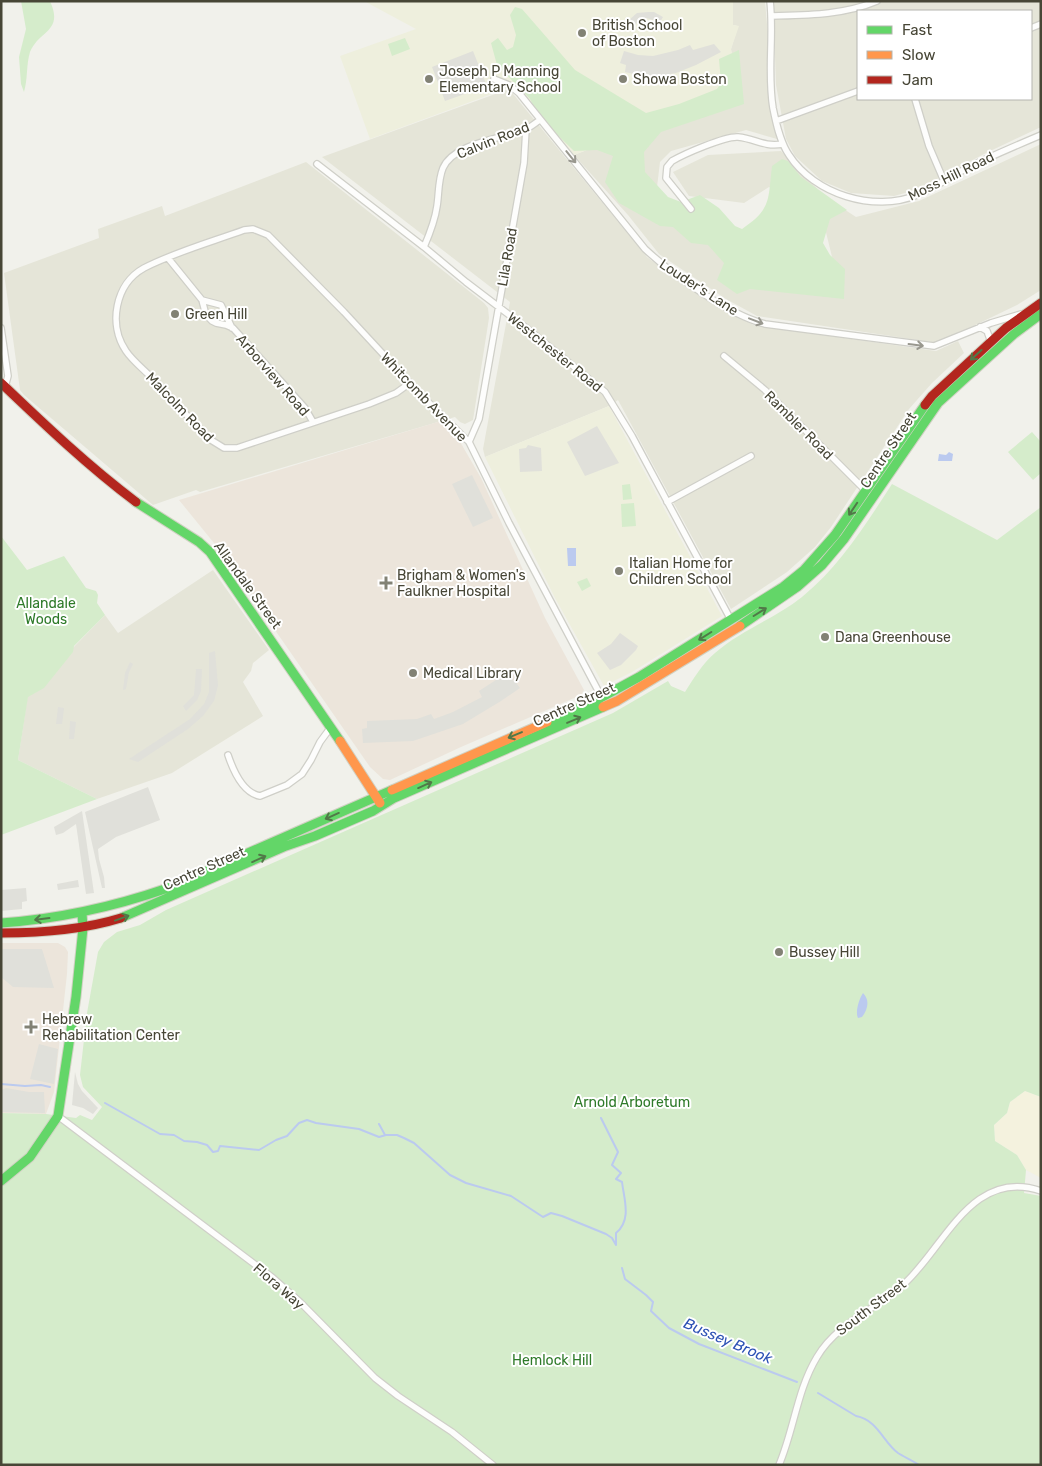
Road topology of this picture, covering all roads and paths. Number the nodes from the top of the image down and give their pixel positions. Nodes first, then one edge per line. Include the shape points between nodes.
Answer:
1 (770, 1) edge
2 (857, 1) edge
3 (877, 1) edge
4 (858, 8) junction
5 (772, 16) junction
6 (494, 79) dead end
7 (857, 91) edge
8 (915, 100) edge
9 (540, 120) junction
10 (776, 121) junction
11 (526, 129) junction
12 (1041, 135) edge
13 (783, 144) junction
14 (317, 164) dead end
15 (944, 180) junction
16 (691, 209) dead end
17 (424, 246) junction
18 (168, 258) junction
19 (202, 300) junction
20 (1041, 303) edge
21 (498, 306) junction
22 (1025, 313) junction
23 (1041, 314) edge
24 (980, 327) junction
25 (1, 328) edge
26 (233, 328) junction
27 (991, 342) junction
28 (724, 356) dead end
29 (410, 383) junction
30 (3, 385) edge
31 (313, 422) junction
32 (469, 442) junction
33 (751, 456) dead end
34 (869, 494) junction
35 (667, 502) junction
36 (734, 624) junction
37 (604, 702) junction
38 (331, 727) junction
39 (228, 755) dead end
40 (376, 796) junction
41 (382, 806) junction
42 (82, 913) junction
43 (1, 923) edge
44 (83, 928) junction
45 (1, 933) edge
46 (58, 1116) junction
47 (1, 1181) edge
48 (1041, 1191) edge
49 (493, 1465) edge
50 (779, 1465) edge

1 - 5 street, Moss Hill Road
2 - 4 street
3 - 4 street
4 - 5 street via 835,13
5 - 10 street, Moss Hill Road via 772,89
6 - 9 street, Louder's Lane via 514,88
7 - 10 street
8 - 15 street via 929,146
9 - 11 street, Calvin Road
9 -> 24 street, Louder's Lane via 645,249 695,288 750,319 765,324 929,346 940,345
10 - 13 street, Moss Hill Road
11 - 17 street, Calvin Road via 460,151 447,161 442,171 432,230
11 - 21 street, Lila Road via 524,163
12 - 15 street, Moss Hill Road
13 - 15 street, Moss Hill Road via 795,163 813,180 841,194 861,199 894,201 917,195
13 - 16 street via 769,146 742,138 729,138 670,162 666,173 668,181
14 - 17 street, Westchester Road
17 - 21 street, Westchester Road
18 - 19 street, Arborview Road
18 - 29 street, Whitcomb Avenue via 244,230 261,231
18 - 31 street, Malcolm Road via 139,272 121,291 116,327 126,352 211,440 224,448 237,448
19 - 26 street, Arborview Road via 221,305
19 - 26 street, Arborview Road via 206,315 212,321
20 - 22 main road, Centre Street
21 - 32 street, Lila Road via 479,419
21 - 35 street, Westchester Road via 605,392
22 - 24 street, Louder's Lane
22 - 27 main road, Centre Street
23 - 34 main road, Centre Street via 1010,337 938,403
24 - 27 street via 987,331
25 - 30 street via 8,376
26 - 31 street, Arborview Road via 301,403
27 -> 34 main road, Centre Street via 926,403
28 - 34 street, Rambler Road via 765,390
29 - 31 street, Malcolm Road via 396,393
29 - 32 street, Whitcomb Avenue
30 - 38 main road, Allandale Street via 113,485 210,552
32 - 37 street, Whitcomb Avenue
33 - 35 street
34 - 36 main road, Centre Street via 808,566
35 - 36 street, Westchester Road
36 - 37 main road, Centre Street via 643,675
37 -> 40 main road, Centre Street
41 -> 37 main road, Centre Street
38 - 39 street via 296,780 260,796 247,790
38 - 40 main road, Allandale Street
40 - 41 main road, Allandale Street
40 -> 42 main road, Centre Street via 181,883 134,900
44 -> 41 main road, Centre Street via 144,909
42 -> 43 main road, Centre Street
42 - 44 main road
44 - 45 main road, Centre Street
44 - 46 main road
46 - 47 main road via 30,1157
46 - 49 street, Flora Way via 273,1278 375,1378
48 - 50 street, South Street via 1009,1186 984,1197 949,1228 903,1285 828,1341 810,1370

